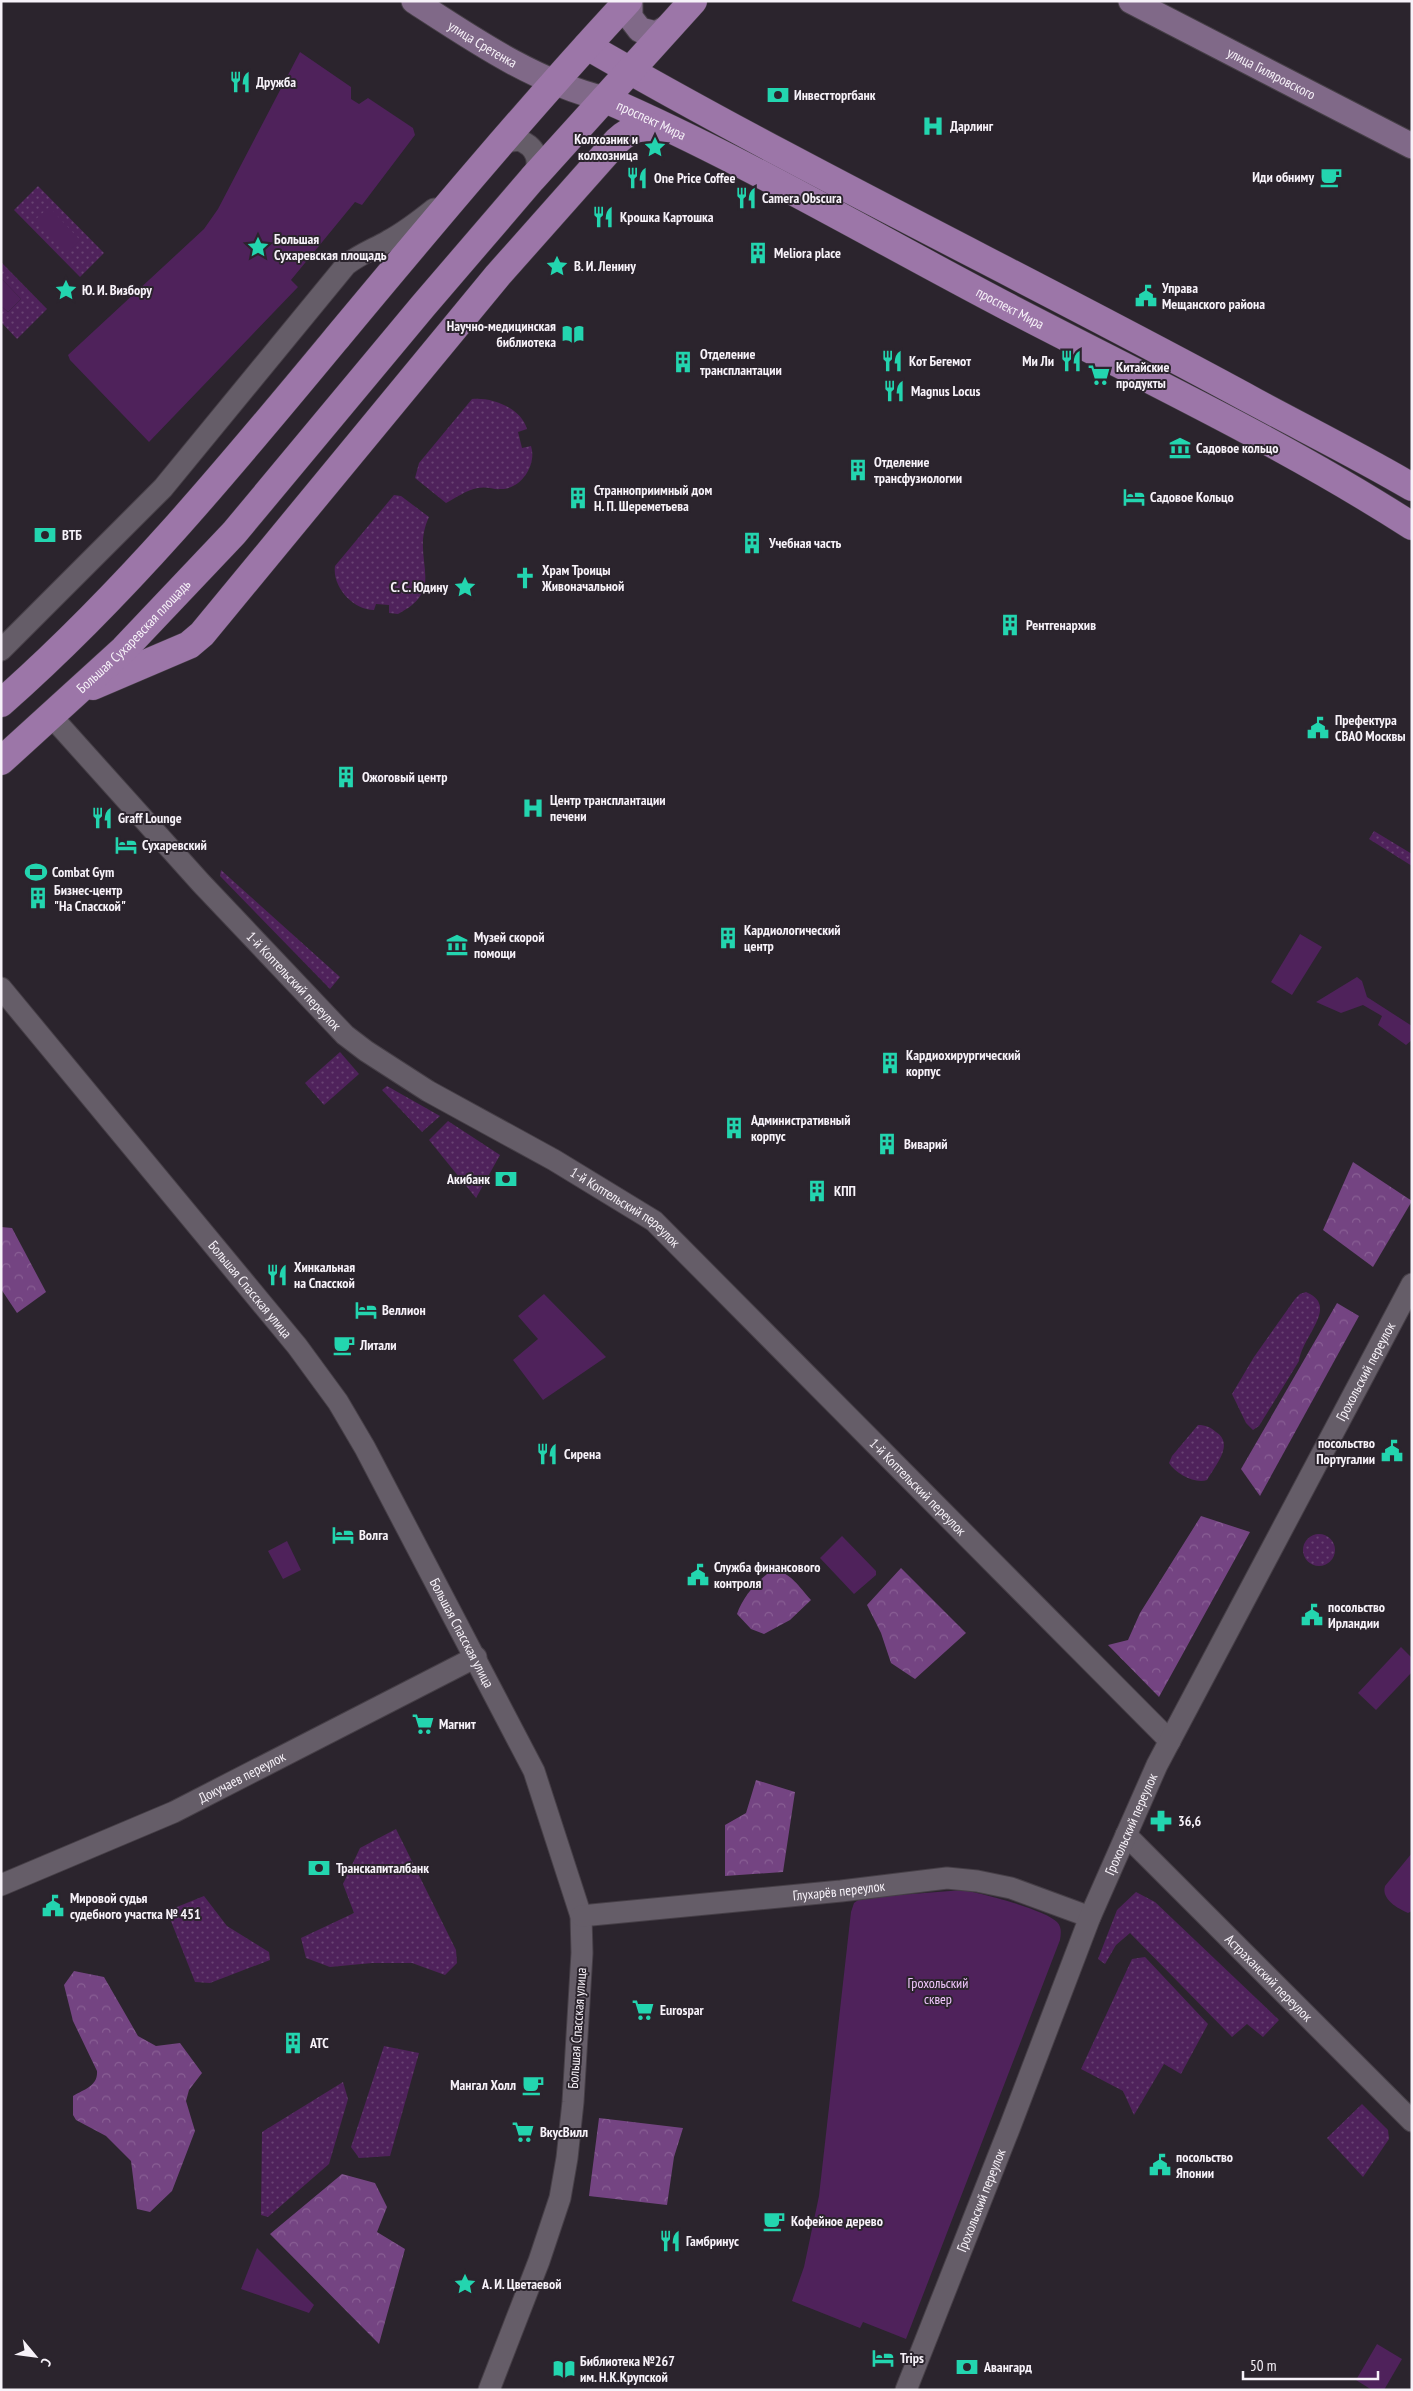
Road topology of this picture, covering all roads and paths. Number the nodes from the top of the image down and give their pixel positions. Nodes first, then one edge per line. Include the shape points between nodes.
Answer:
1 (414, 1) edge
2 (629, 1) edge
3 (693, 1) edge
4 (1131, 1) edge
5 (670, 26) junction
6 (587, 46) junction
7 (629, 71) junction
8 (553, 84) junction
9 (605, 99) junction
10 (677, 132) junction
11 (1412, 146) edge
12 (496, 147) junction
13 (532, 179) junction
14 (464, 184) junction
15 (1412, 487) edge
16 (1412, 526) edge
17 (1, 650) edge
18 (78, 692) junction
19 (8, 696) edge
20 (52, 717) junction
21 (1, 761) edge
22 (1, 988) edge
23 (1412, 1284) edge
24 (476, 1657) junction
25 (1170, 1741) junction
26 (1126, 1835) junction
27 (1, 1886) edge
28 (581, 1916) junction
29 (1090, 1917) junction
30 (1412, 2121) edge
31 (488, 2390) edge
32 (906, 2390) edge

1 - 8 main road, улица Сретенка
2 - 5 main road via 630,17 640,30 656,34
2 - 6 main road
3 - 5 main road, Большая Сухаревская площадь
4 - 11 main road, улица Гиляровского
5 - 7 main road, Большая Сухаревская площадь
6 - 7 main road
6 - 8 main road
7 - 9 main road, Большая Сухаревская площадь
7 - 15 main road via 914,224 1119,328
8 - 9 main road, улица Сретенка
8 - 12 main road
9 - 10 main road, проспект Мира
9 - 13 main road, Большая Сухаревская площадь
10 - 16 main road, проспект Мира via 1224,417
10 - 18 main road via 640,127 625,133 617,141 498,275 202,634 189,645
12 - 13 street via 519,140 533,148 538,164
12 - 14 main road
13 - 18 main road, Большая Сухаревская площадь via 234,533
14 - 17 street via 414,225 346,265 163,488
14 - 19 main road via 193,510 78,631
18 - 20 main road, Большая Сухаревская площадь
20 - 21 main road, Большая Сухаревская площадь
20 - 25 street, 1-й Коптельский переулок via 207,890 345,1034 435,1095 554,1160 654,1221
22 - 24 street, Большая Спасская улица via 297,1346 338,1402
23 - 25 street, Грохольский переулок
24 - 27 street, Докучаев переулок via 174,1812
24 - 28 street, Большая Спасская улица via 534,1771
25 - 26 street, Грохольский переулок
26 - 29 street, Грохольский переулок
26 - 30 street, Астраханский переулок
28 - 29 street, Глухарёв переулок via 947,1878 977,1880 1011,1888
28 - 31 street, Большая Спасская улица via 582,1952 568,2158 539,2261
29 - 32 street, Грохольский переулок

